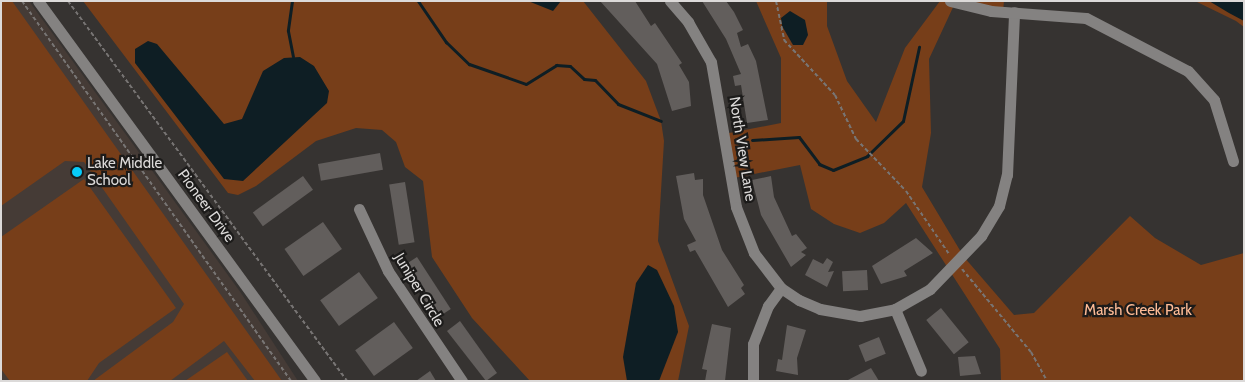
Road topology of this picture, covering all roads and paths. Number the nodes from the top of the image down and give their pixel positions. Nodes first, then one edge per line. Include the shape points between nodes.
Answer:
1 (22, 1) edge
2 (38, 1) edge
3 (68, 1) edge
4 (670, 1) edge
5 (776, 1) edge
6 (950, 1) edge
7 (1014, 12) junction
8 (1233, 160) dead end
9 (359, 209) dead end
10 (958, 264) junction
11 (781, 288) junction
12 (895, 309) junction
13 (921, 371) dead end
14 (291, 381) edge
15 (315, 381) edge
16 (347, 381) edge
17 (462, 381) edge
18 (753, 381) edge
19 (1048, 381) edge

1 - 14 path
2 - 15 street, Pioneer Drive
3 - 16 path
4 - 11 street, North View Lane via 688,22 711,62 736,207 754,253
5 - 10 path via 784,40 835,96 863,146 880,162
6 - 7 street
7 - 8 street via 1086,18 1188,71 1214,100
7 - 10 street, North View Lane via 1004,191 981,236
9 - 17 street, Juniper Circle via 400,291
10 - 12 street, North View Lane via 930,289
10 - 19 path via 1030,352
11 - 12 street, North View Lane via 799,300 840,315 860,316
11 - 18 street via 768,306 753,344
12 - 13 street

